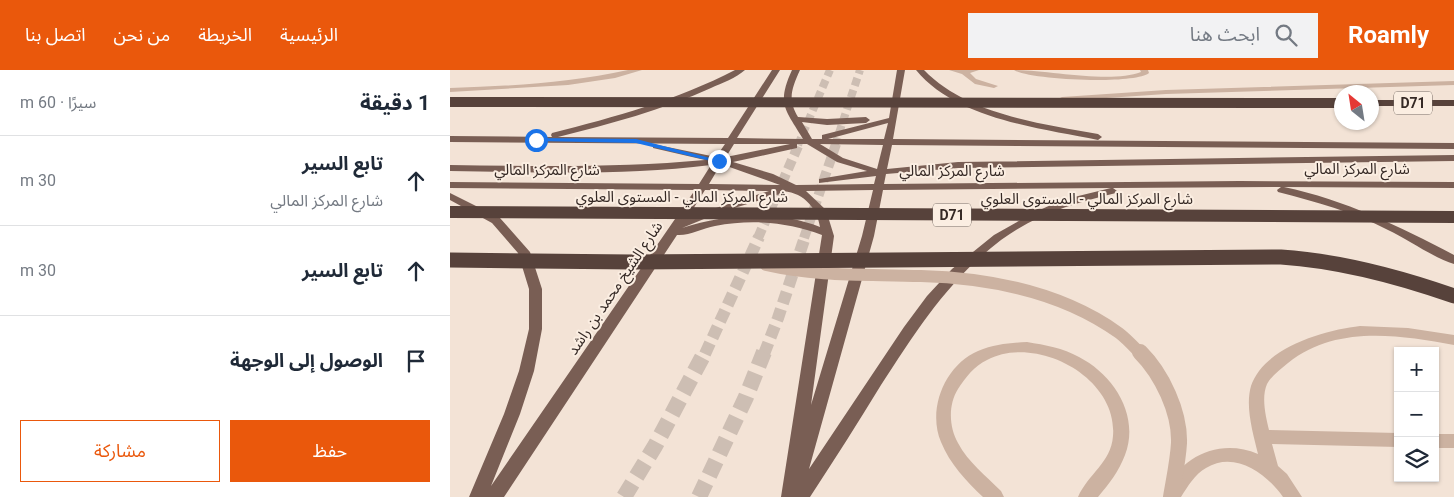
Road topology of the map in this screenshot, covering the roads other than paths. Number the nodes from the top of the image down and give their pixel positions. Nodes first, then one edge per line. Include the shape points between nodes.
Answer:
1 (638, 70) edge
2 (741, 70) edge
3 (776, 70) edge
4 (796, 70) edge
5 (901, 70) edge
6 (920, 70) edge
7 (953, 70) edge
8 (975, 70) edge
9 (1018, 70) edge
10 (1144, 70) edge
11 (965, 72) junction
12 (1454, 83) edge
13 (994, 86) dead end
14 (450, 90) edge
15 (450, 102) edge
16 (1041, 102) junction
17 (1334, 103) edge
18 (1379, 103) edge
19 (1454, 103) edge
20 (893, 117) junction
21 (794, 118) junction
22 (450, 139) edge
23 (536, 140) junction
24 (636, 141) junction
25 (730, 141) junction
26 (810, 142) junction
27 (888, 142) junction
28 (1125, 143) junction
29 (1454, 146) edge
30 (1454, 158) edge
31 (719, 161) junction
32 (958, 165) junction
33 (450, 168) edge
34 (614, 168) junction
35 (881, 172) junction
36 (450, 184) edge
37 (1240, 184) junction
38 (1454, 185) edge
39 (702, 186) junction
40 (878, 186) junction
41 (944, 186) junction
42 (988, 186) junction
43 (1134, 186) junction
44 (792, 188) junction
45 (450, 196) edge
46 (450, 212) edge
47 (1454, 217) edge
48 (674, 231) junction
49 (826, 233) junction
50 (450, 260) edge
51 (1454, 260) edge
52 (754, 261) junction
53 (1454, 296) edge
54 (1454, 340) edge
55 (1263, 437) junction
56 (1394, 440) edge
57 (1439, 440) edge
58 (1454, 441) edge
59 (1270, 469) junction
60 (478, 497) edge
61 (494, 497) edge
62 (791, 497) edge
63 (800, 497) edge
64 (995, 497) edge
65 (1087, 497) edge
66 (1171, 497) edge
67 (1293, 497) edge

1 - 14 lane via 550,86
2 - 23 main road via 640,111
3 - 25 main road, شارع الشيخ محمد بن راشد
4 - 21 main road via 786,97
5 - 20 main road
6 - 28 main road via 938,87 985,110
7 - 11 lane
8 - 11 lane
9 - 10 lane via 1064,76 1132,78 1143,76
11 - 13 lane via 974,80
12 - 16 lane, bridge via 1158,92
15 - 16 highway, bridge
16 - 17 highway, bridge
18 - 19 highway, D71
20 - 21 main road via 850,122
20 - 26 main road
20 - 27 main road
21 - 26 main road
22 - 23 main road, شارع المركز المالي
23 - 24 main road, شارع المركز المالي
24 - 25 main road, شارع المركز المالي
24 - 31 main road
24 - 34 main road via 653,150 652,156 643,162
25 - 26 main road, شارع المركز المالي
25 - 31 main road, شارع الشيخ محمد بن راشد
26 - 27 main road, شارع المركز المالي
26 - 31 main road
26 - 35 main road via 840,160
27 - 28 main road, شارع المركز المالي
27 - 35 main road
28 - 29 main road, شارع المركز المالي
30 - 32 main road
31 - 34 main road
31 - 39 main road, شارع الشيخ محمد بن راشد
31 - 44 main road via 770,176
32 - 35 main road
32 - 42 main road via 948,170 948,177
33 - 34 main road
35 - 40 main road
35 - 41 main road
35 - 44 main road
36 - 39 main road, شارع المركز المالي / D71
37 - 38 main road, شارع المركز المالي / D71
37 - 43 main road, شارع المركز المالي / D71
37 - 51 main road via 1331,202 1388,225
39 - 44 main road, شارع المركز المالي / D71
39 - 48 main road, شارع الشيخ محمد بن راشد
40 - 41 main road, شارع المركز المالي / D71
40 - 44 main road, شارع المركز المالي / D71
40 - 62 main road via 868,236
41 - 42 main road, شارع المركز المالي / D71
42 - 43 main road, شارع المركز المالي / D71
43 - 63 main road via 1066,202 1037,215 998,237 956,272 909,331
44 - 48 main road via 723,208
44 - 49 main road via 814,202 821,211
45 - 60 main road via 494,219 528,258 536,282 538,319 534,348
46 - 47 highway, شارع المركز المالي - المستوى العلوي / D71, bridge
48 - 49 main road via 755,218 794,222
48 - 61 main road, شارع الشيخ محمد بن راشد
49 - 62 main road
50 - 52 highway, bridge
52 - 53 highway, bridge via 1305,258 1382,272
52 - 66 lane, bridge via 807,271 977,280 1041,295 1101,320 1124,335 1143,354 1160,376 1171,401 1178,427
54 - 55 lane via 1375,330 1346,332 1301,348 1281,360 1264,376 1258,388 1257,408
55 - 56 lane
55 - 59 lane
57 - 58 lane
59 - 66 lane via 1252,458 1233,453 1217,455 1188,470
59 - 67 lane via 1286,484
64 - 65 lane via 962,463 949,443 943,422 944,401 964,368 989,353 1018,346 1060,353 1080,363 1101,379 1116,401 1122,425 1119,450

